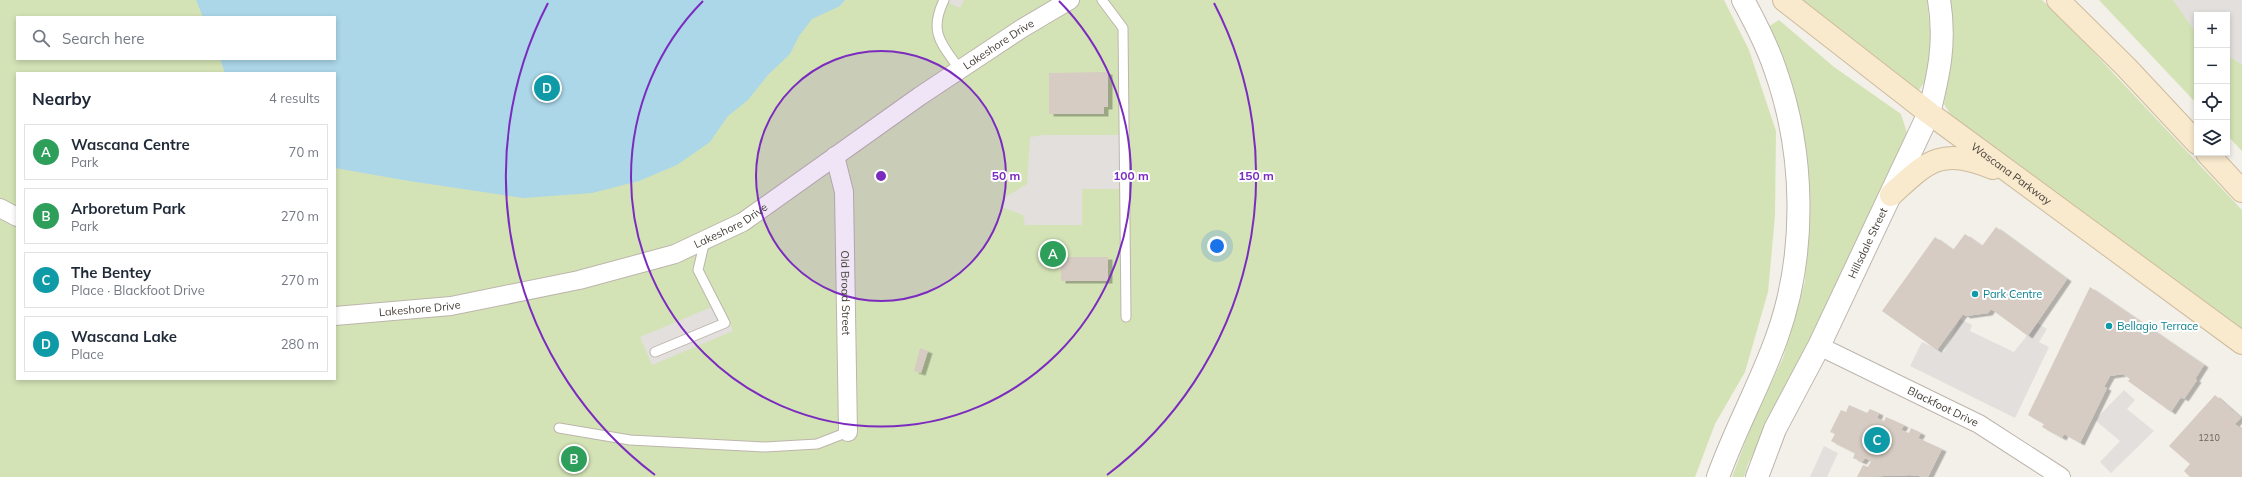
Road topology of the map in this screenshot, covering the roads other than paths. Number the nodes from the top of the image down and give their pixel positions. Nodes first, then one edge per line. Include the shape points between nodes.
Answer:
1 (944, 0) edge
2 (1070, 0) edge
3 (1102, 0) edge
4 (1743, 0) edge
5 (1784, 0) edge
6 (1939, 0) edge
7 (2058, 0) edge
8 (960, 70) junction
9 (1929, 113) junction
10 (2194, 140) edge
11 (835, 156) junction
12 (2210, 156) edge
13 (2016, 176) junction
14 (2242, 191) edge
15 (1891, 195) junction
16 (0, 208) edge
17 (16, 216) edge
18 (705, 240) junction
19 (336, 316) edge
20 (1126, 317) dead end
21 (2242, 344) edge
22 (1819, 346) junction
23 (655, 352) dead end
24 (559, 428) dead end
25 (848, 432) joint
26 (1718, 477) edge
27 (1757, 477) edge
28 (2061, 477) edge

1 - 8 lane via 936,27 939,38
2 - 8 street, Lakeshore Drive
3 - 20 lane via 1123,28
4 - 26 street via 1775,68 1786,104 1796,158 1797,249 1789,293 1777,336 1732,438
5 - 9 main road, Wascana Parkway
6 - 9 street, Hillsdale Street via 1942,41 1940,72
7 - 10 main road via 2126,67
8 - 11 street, Lakeshore Drive
9 - 13 main road, Wascana Parkway
9 - 15 street, Hillsdale Street
11 - 18 street, Lakeshore Drive via 743,222
11 - 25 street, Old Broad Street via 844,192
12 - 14 main road
13 - 15 main road via 1979,162 1944,158 1919,169
13 - 21 main road, Wascana Parkway
15 - 22 street, Hillsdale Street
16 - 17 street
18 - 19 street, Lakeshore Drive via 675,254 579,280 451,306
18 - 23 lane via 698,270 725,323
22 - 27 street, Hillsdale Street via 1775,429
22 - 28 street, Blackfoot Drive via 1979,424
24 - 25 lane via 630,440 765,447 817,444

